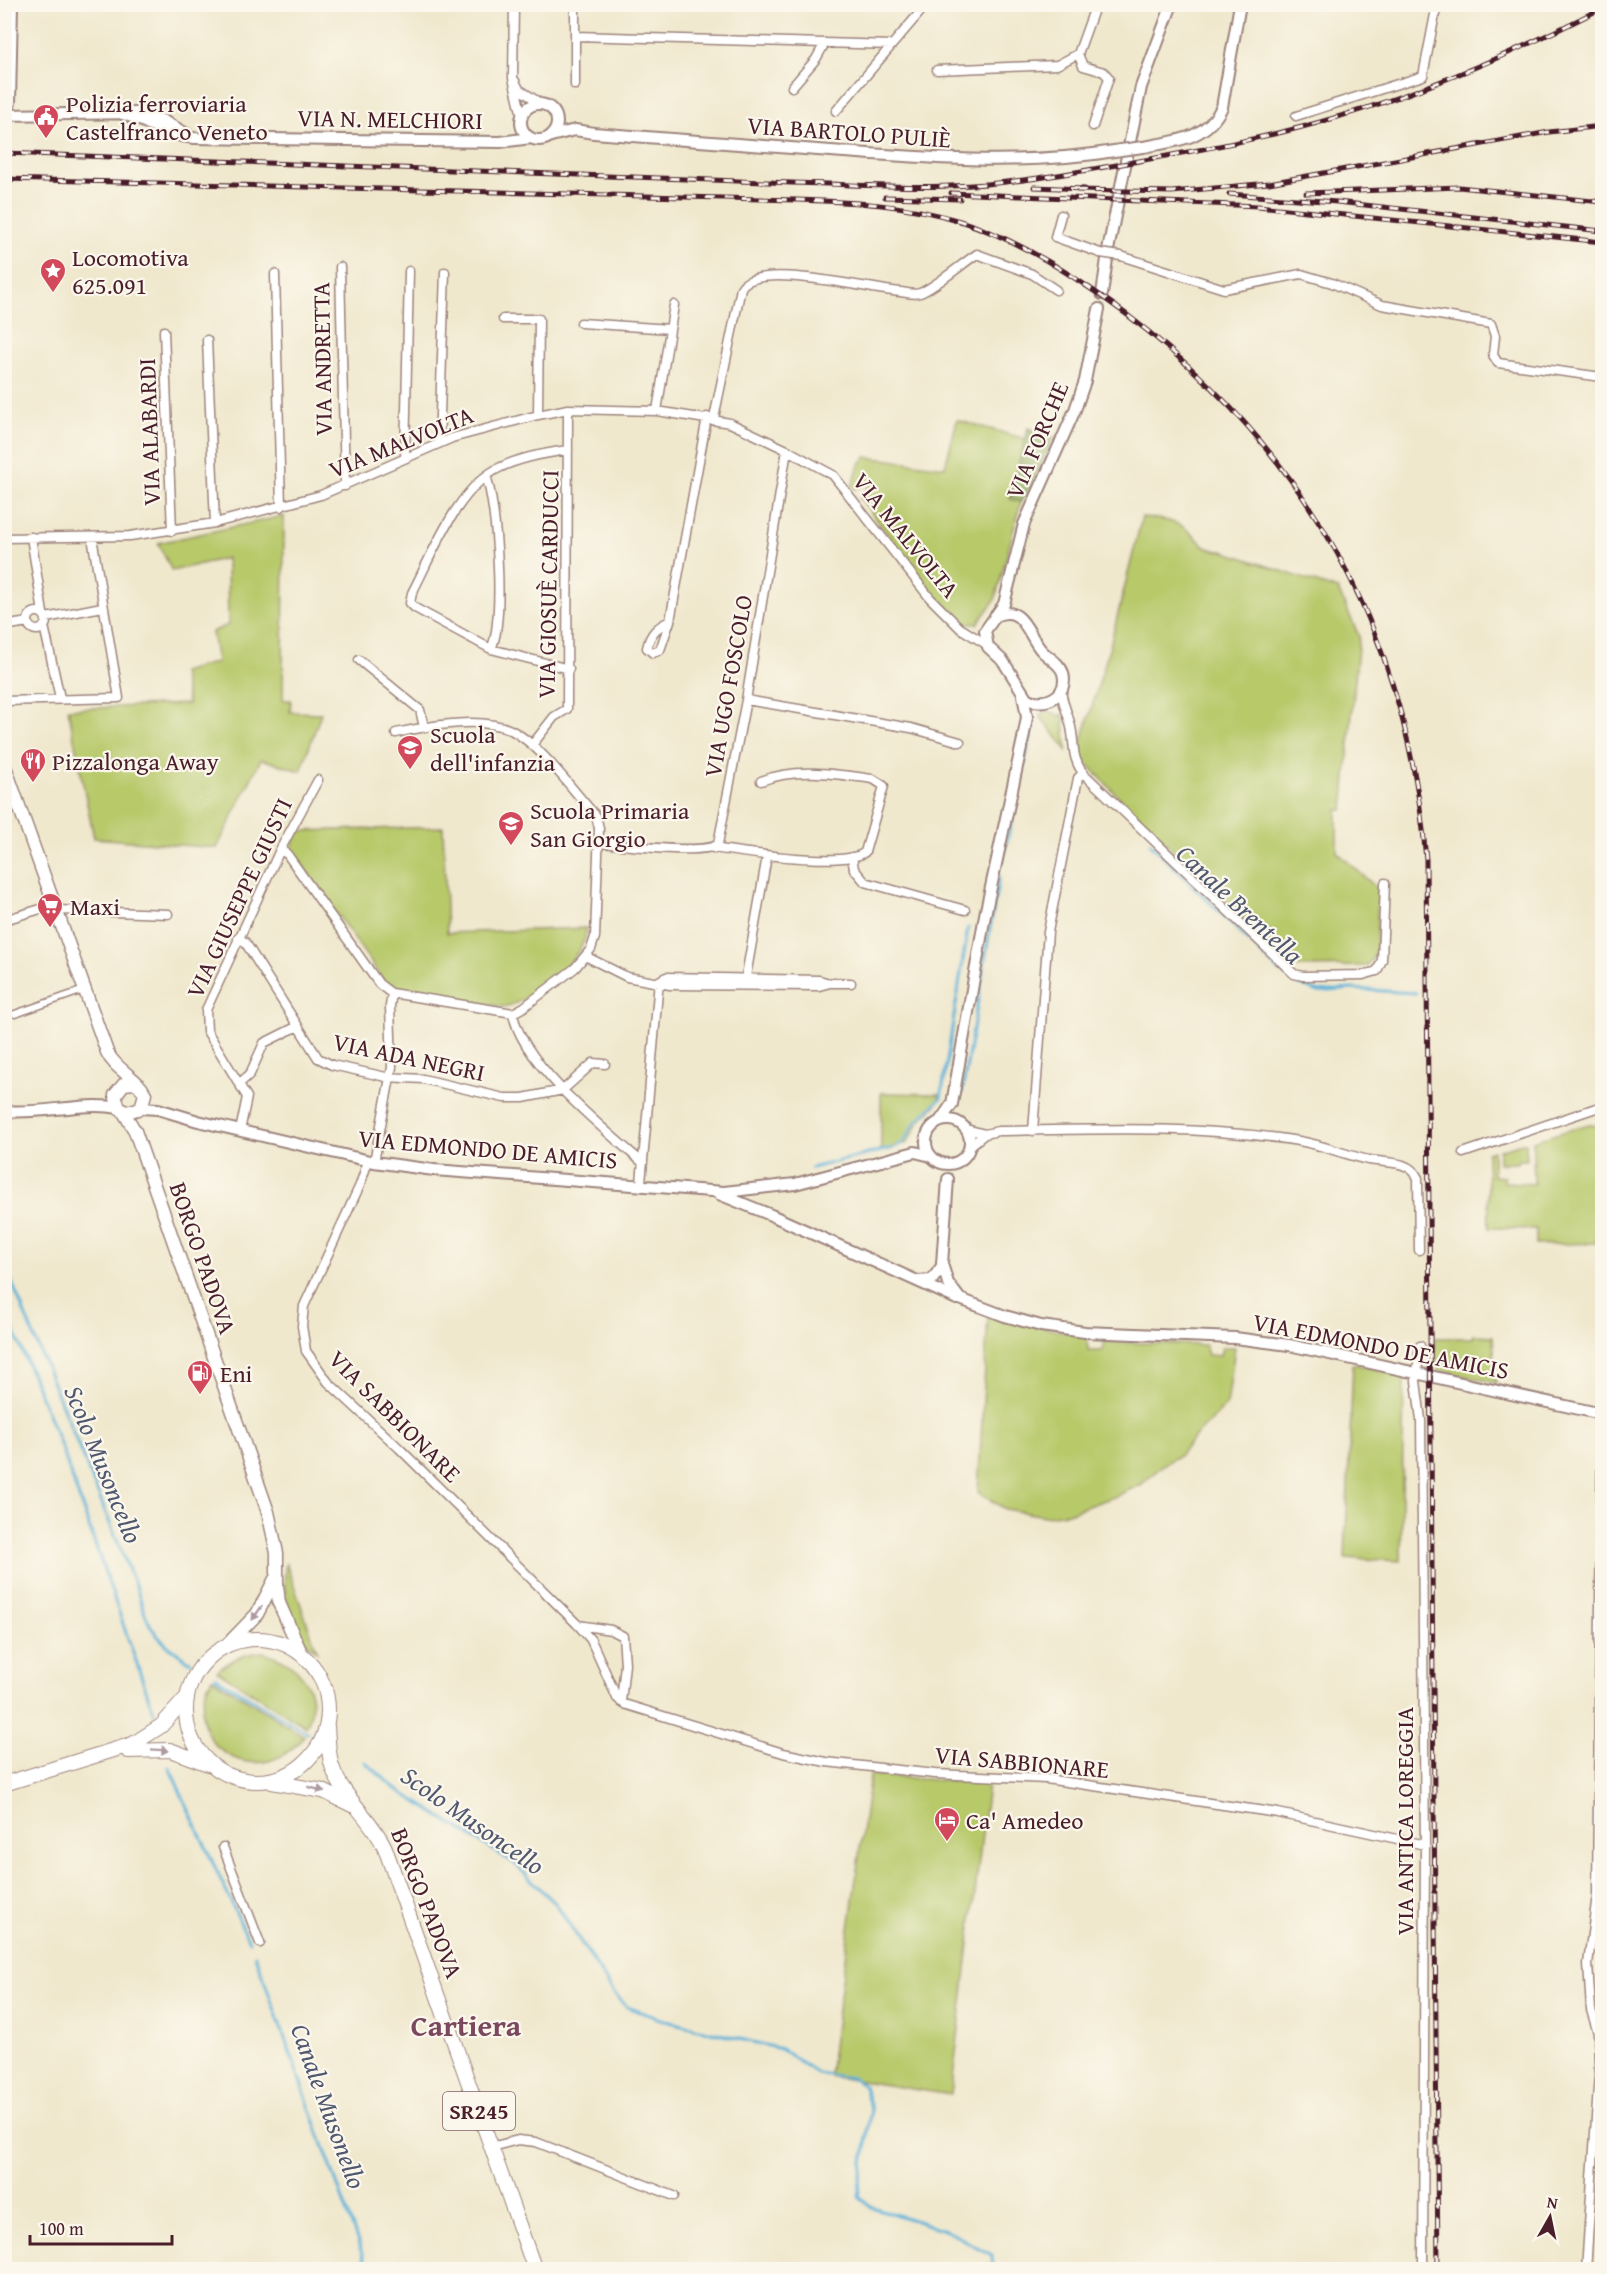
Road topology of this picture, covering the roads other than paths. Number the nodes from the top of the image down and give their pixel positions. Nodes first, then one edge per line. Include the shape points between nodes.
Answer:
1 (12, 4) edge
2 (514, 4) edge
3 (575, 4) edge
4 (927, 4) edge
5 (1096, 4) edge
6 (1172, 4) edge
7 (1240, 4) edge
8 (1437, 4) edge
9 (575, 36) junction
10 (825, 43) junction
11 (892, 45) junction
12 (1078, 54) junction
13 (937, 70) dead end
14 (513, 78) junction
15 (574, 86) dead end
16 (792, 87) dead end
17 (7, 104) edge
18 (543, 105) junction
19 (836, 111) dead end
20 (28, 114) junction
21 (4, 115) edge
22 (556, 116) junction
23 (1296, 116) dead end
24 (522, 120) junction
25 (1093, 126) dead end
26 (575, 130) junction
27 (551, 136) junction
28 (531, 138) junction
29 (500, 142) junction
30 (1061, 215) dead end
31 (1105, 254) junction
32 (340, 267) dead end
33 (409, 271) dead end
34 (445, 272) dead end
35 (275, 274) dead end
36 (1056, 290) dead end
37 (1102, 294) dead end
38 (674, 305) dead end
39 (1099, 309) dead end
40 (503, 319) dead end
41 (581, 323) dead end
42 (670, 329) junction
43 (164, 331) dead end
44 (207, 340) dead end
45 (1602, 377) edge
46 (568, 409) junction
47 (657, 411) junction
48 (538, 415) junction
49 (710, 418) junction
50 (439, 443) junction
51 (568, 450) junction
52 (788, 450) junction
53 (405, 458) junction
54 (486, 476) junction
55 (345, 486) junction
56 (281, 507) junction
57 (215, 523) junction
58 (172, 531) junction
59 (31, 537) junction
60 (92, 537) junction
61 (4, 538) edge
62 (1010, 588) junction
63 (102, 607) junction
64 (1017, 615) junction
65 (44, 619) junction
66 (992, 620) junction
67 (670, 621) dead end
68 (28, 622) junction
69 (4, 626) edge
70 (964, 631) junction
71 (986, 644) junction
72 (492, 649) junction
73 (359, 660) dead end
74 (569, 669) junction
75 (1061, 689) junction
76 (1022, 693) junction
77 (60, 698) junction
78 (746, 700) junction
79 (4, 701) edge
80 (1043, 703) junction
81 (1065, 711) junction
82 (1027, 717) junction
83 (424, 727) junction
84 (396, 733) dead end
85 (960, 742) dead end
86 (532, 745) junction
87 (4, 764) edge
88 (1083, 773) junction
89 (318, 780) dead end
90 (761, 781) dead end
91 (599, 843) junction
92 (713, 848) junction
93 (280, 850) junction
94 (767, 856) junction
95 (852, 857) junction
96 (1385, 883) dead end
97 (55, 907) junction
98 (965, 910) dead end
99 (168, 914) dead end
100 (4, 920) edge
101 (238, 938) junction
102 (587, 957) junction
103 (659, 981) junction
104 (745, 982) junction
105 (851, 983) dead end
106 (78, 992) dead end
107 (392, 993) junction
108 (513, 1013) junction
109 (15, 1014) dead end
110 (298, 1026) junction
111 (605, 1064) dead end
112 (115, 1066) junction
113 (391, 1077) junction
114 (240, 1083) junction
115 (138, 1086) junction
116 (563, 1090) junction
117 (117, 1091) junction
118 (952, 1104) junction
119 (99, 1105) junction
120 (1602, 1106) edge
121 (121, 1109) junction
122 (140, 1109) junction
123 (4, 1111) edge
124 (165, 1111) junction
125 (940, 1121) junction
126 (964, 1127) junction
127 (135, 1131) junction
128 (240, 1131) junction
129 (1033, 1131) junction
130 (985, 1134) junction
131 (927, 1135) junction
132 (970, 1146) junction
133 (915, 1152) junction
134 (1463, 1153) dead end
135 (934, 1159) junction
136 (371, 1161) junction
137 (957, 1162) junction
138 (642, 1163) junction
139 (948, 1179) junction
140 (641, 1184) junction
141 (766, 1188) junction
142 (705, 1190) junction
143 (771, 1215) junction
144 (945, 1233) junction
145 (1419, 1250) dead end
146 (942, 1266) junction
147 (917, 1281) junction
148 (973, 1304) junction
149 (1420, 1346) dead end
150 (1417, 1372) junction
151 (1602, 1412) edge
152 (277, 1572) junction
153 (578, 1624) junction
154 (226, 1646) junction
155 (302, 1655) junction
156 (188, 1697) junction
157 (621, 1702) junction
158 (327, 1726) junction
159 (105, 1755) junction
160 (213, 1766) junction
161 (261, 1781) junction
162 (4, 1784) edge
163 (365, 1814) junction
164 (1425, 1845) junction
165 (223, 1847) dead end
166 (260, 1943) dead end
167 (491, 2146) junction
168 (674, 2196) dead end
169 (535, 2270) edge
170 (1423, 2270) edge
171 (1586, 2270) edge

1 - 17 street
2 - 14 street
3 - 9 street
4 - 11 street
5 - 12 street
6 - 31 street via 1141,87
7 - 26 street, VIA BARTOLO PULIÈ, bridge via 1222,107 1206,129 1187,139 1073,158 1009,162
8 - 23 street via 1423,76
9 - 10 street
9 - 15 street
10 - 11 street
10 - 16 street
11 - 19 street
12 - 13 street via 1057,65
12 - 25 street via 1083,66 1104,72 1109,78
14 - 18 street via 519,89
14 - 24 street
17 - 20 street
18 - 22 street
18 - 24 street via 533,106
20 - 21 street, VIA N. MELCHIORI
20 - 29 street, VIA N. MELCHIORI via 147,115 187,134 208,137
22 - 26 street, VIA BARTOLO PULIÈ
22 - 27 street
24 - 28 street
24 - 29 street via 513,135
26 - 27 street, VIA BARTOLO PULIÈ
27 - 28 street via 543,140
28 - 29 street, VIA N. MELCHIORI
30 - 31 street via 1055,237
31 - 37 street
31 - 45 street, bridge via 1224,290 1293,274 1311,276 1382,305 1491,324 1495,336 1493,355 1498,363
32 - 55 street, VIA ANDRETTA
33 - 53 street
34 - 50 street
35 - 56 street
36 - 49 street via 1032,274 977,254 919,294 782,275 751,278 741,288
38 - 42 street
39 - 62 street, VIA FORCHE via 1082,391 1024,524
40 - 48 street via 539,319
41 - 42 street
42 - 47 street
43 - 58 street, VIA ALABARDI
44 - 57 street
46 - 47 street, VIA MALVOLTA
46 - 48 street, VIA MALVOLTA
46 - 51 street, VIA GIOSUÈ CARDUCCI
47 - 49 street, VIA MALVOLTA
48 - 50 street, VIA MALVOLTA
49 - 52 street, VIA MALVOLTA via 738,426
49 - 67 street
50 - 53 street, VIA MALVOLTA
51 - 54 street via 526,458
51 - 74 street, VIA GIOSUÈ CARDUCCI
52 - 70 street, VIA MALVOLTA via 839,481 930,598
52 - 78 street, VIA UGO FOSCOLO
53 - 55 street, VIA MALVOLTA
54 - 72 street via 493,498 496,543 497,633
54 - 72 street via 461,502 412,592 410,603
55 - 56 street, VIA MALVOLTA
56 - 57 street, VIA MALVOLTA
57 - 58 street, VIA MALVOLTA
58 - 60 street, VIA MALVOLTA
59 - 60 street, VIA MALVOLTA
59 - 61 street, VIA MALVOLTA
59 - 65 street
60 - 63 street
62 - 64 street, VIA FORCHE
62 - 66 street, VIA FORCHE
63 - 65 street
63 - 77 street via 120,698
64 - 66 street via 1006,613
64 - 75 street via 1038,646 1060,667 1064,675
65 - 68 street via 34,629
65 - 68 street via 34,612
65 - 77 street
66 - 70 street, VIA MALVOLTA via 974,631
66 - 71 street via 984,635
68 - 69 street
70 - 71 street, VIA MALVOLTA
71 - 76 street via 1009,669
72 - 74 street
73 - 83 street via 420,710
74 - 86 street, VIA GIOSUÈ CARDUCCI via 567,709 554,717
75 - 80 street via 1055,698
75 - 81 street
76 - 80 street
76 - 82 street
77 - 79 street
78 - 85 street via 912,728
78 - 92 street, VIA UGO FOSCOLO via 721,838
80 - 81 street
80 - 82 street
81 - 88 street via 1071,727 1072,755
82 - 118 street via 985,915
83 - 84 street
83 - 86 street via 496,725 513,731
86 - 91 street via 596,816
87 - 97 main road
88 - 96 street via 1298,975 1363,975 1377,971 1382,960
88 - 129 street via 1078,778 1048,932
89 - 93 street, VIA GIUSEPPE GIUSTI
90 - 95 street via 813,773 862,778 884,786 865,852
91 - 92 street
91 - 102 street via 594,942
92 - 94 street
93 - 101 street, VIA GIUSEPPE GIUSTI
93 - 107 street via 287,854 379,984
94 - 95 street
94 - 104 street
95 - 98 street via 854,869 865,882
97 - 99 street
97 - 100 street
97 - 112 main road via 106,1052
101 - 110 street, VIA ADA NEGRI via 245,942
101 - 114 street, VIA GIUSEPPE GIUSTI via 205,1020 207,1031
102 - 103 street via 627,977
102 - 108 street
103 - 104 street via 670,985
103 - 138 street
104 - 105 street via 819,986
106 - 109 street
107 - 108 street
107 - 113 street, VIA SABBIONARE
108 - 116 street via 525,1042
110 - 113 street, VIA ADA NEGRI via 324,1062
110 - 114 street via 264,1043 250,1074
111 - 116 street via 593,1064
112 - 115 main road
112 - 117 main road
113 - 116 street, VIA ADA NEGRI via 423,1079 504,1098
113 - 136 street, VIA SABBIONARE
114 - 128 street, VIA GIUSEPPE GIUSTI via 247,1097
115 - 117 main road via 124,1084
115 - 122 main road via 145,1098
115 - 124 street, VIA EDMONDO DE AMICIS
116 - 138 street
117 - 119 street
117 - 121 main road via 115,1100
118 - 125 street
118 - 126 street
119 - 121 street
119 - 123 street
120 - 134 street
121 - 122 main road
121 - 127 main road, BORGO PADOVA
122 - 124 street, VIA EDMONDO DE AMICIS
122 - 127 main road
124 - 128 street, VIA EDMONDO DE AMICIS
125 - 126 street
125 - 131 street
126 - 130 street
126 - 132 street
127 - 152 main road, BORGO PADOVA via 270,1517
128 - 136 street, VIA EDMONDO DE AMICIS
129 - 130 street
129 - 145 street via 1174,1128 1300,1142 1405,1166 1415,1171 1418,1178
130 - 132 street
131 - 133 street
131 - 135 street via 927,1150
132 - 137 street
133 - 135 street
133 - 141 street, VIA EDMONDO DE AMICIS
135 - 137 street
135 - 139 street
136 - 140 street, VIA EDMONDO DE AMICIS via 434,1170
136 - 153 street, VIA SABBIONARE via 304,1306 306,1351 328,1382
137 - 139 street
138 - 140 street
139 - 144 street
140 - 142 street, VIA EDMONDO DE AMICIS
141 - 142 street, VIA EDMONDO DE AMICIS
141 - 143 street via 758,1202
142 - 143 street, VIA EDMONDO DE AMICIS
143 - 147 street, VIA EDMONDO DE AMICIS
144 - 146 street
144 - 148 street via 951,1277 962,1297
146 - 147 street via 932,1280
146 - 148 street via 954,1293
147 - 148 street, VIA EDMONDO DE AMICIS
148 - 150 street, VIA EDMONDO DE AMICIS via 1068,1331 1247,1339
149 - 150 street, VIA ANTICA LOREGGIA
150 - 151 street, VIA EDMONDO DE AMICIS
150 - 164 street, VIA ANTICA LOREGGIA via 1421,1420
151 - 171 street via 1597,1895 1588,1964 1599,2072
152 -> 154 main road, BORGO PADOVA via 257,1614
152 - 155 main road, BORGO PADOVA via 281,1608
153 - 157 street, VIA SABBIONARE via 591,1640
153 - 157 street via 623,1636 626,1664
154 - 155 main road via 265,1640 278,1642
154 - 156 main road via 205,1662
155 - 158 main road via 325,1687
156 - 159 main road via 148,1736
156 - 160 main road via 186,1710 191,1735
157 - 164 street, VIA SABBIONARE via 783,1753 826,1762 934,1774 1046,1779 1278,1814
158 - 161 main road via 308,1760 286,1775
158 - 163 main road, BORGO PADOVA / SR245 via 334,1773
159 -> 160 main road via 141,1749 166,1750
159 - 162 main road
160 - 161 main road via 236,1778
161 -> 163 main road, BORGO PADOVA / SR245 via 323,1791
163 - 167 main road, BORGO PADOVA / SR245 via 385,1848
164 - 170 street, VIA ANTICA LOREGGIA
165 - 166 street
167 - 168 street via 518,2140 537,2142
167 - 169 main road, BORGO PADOVA / SR245

